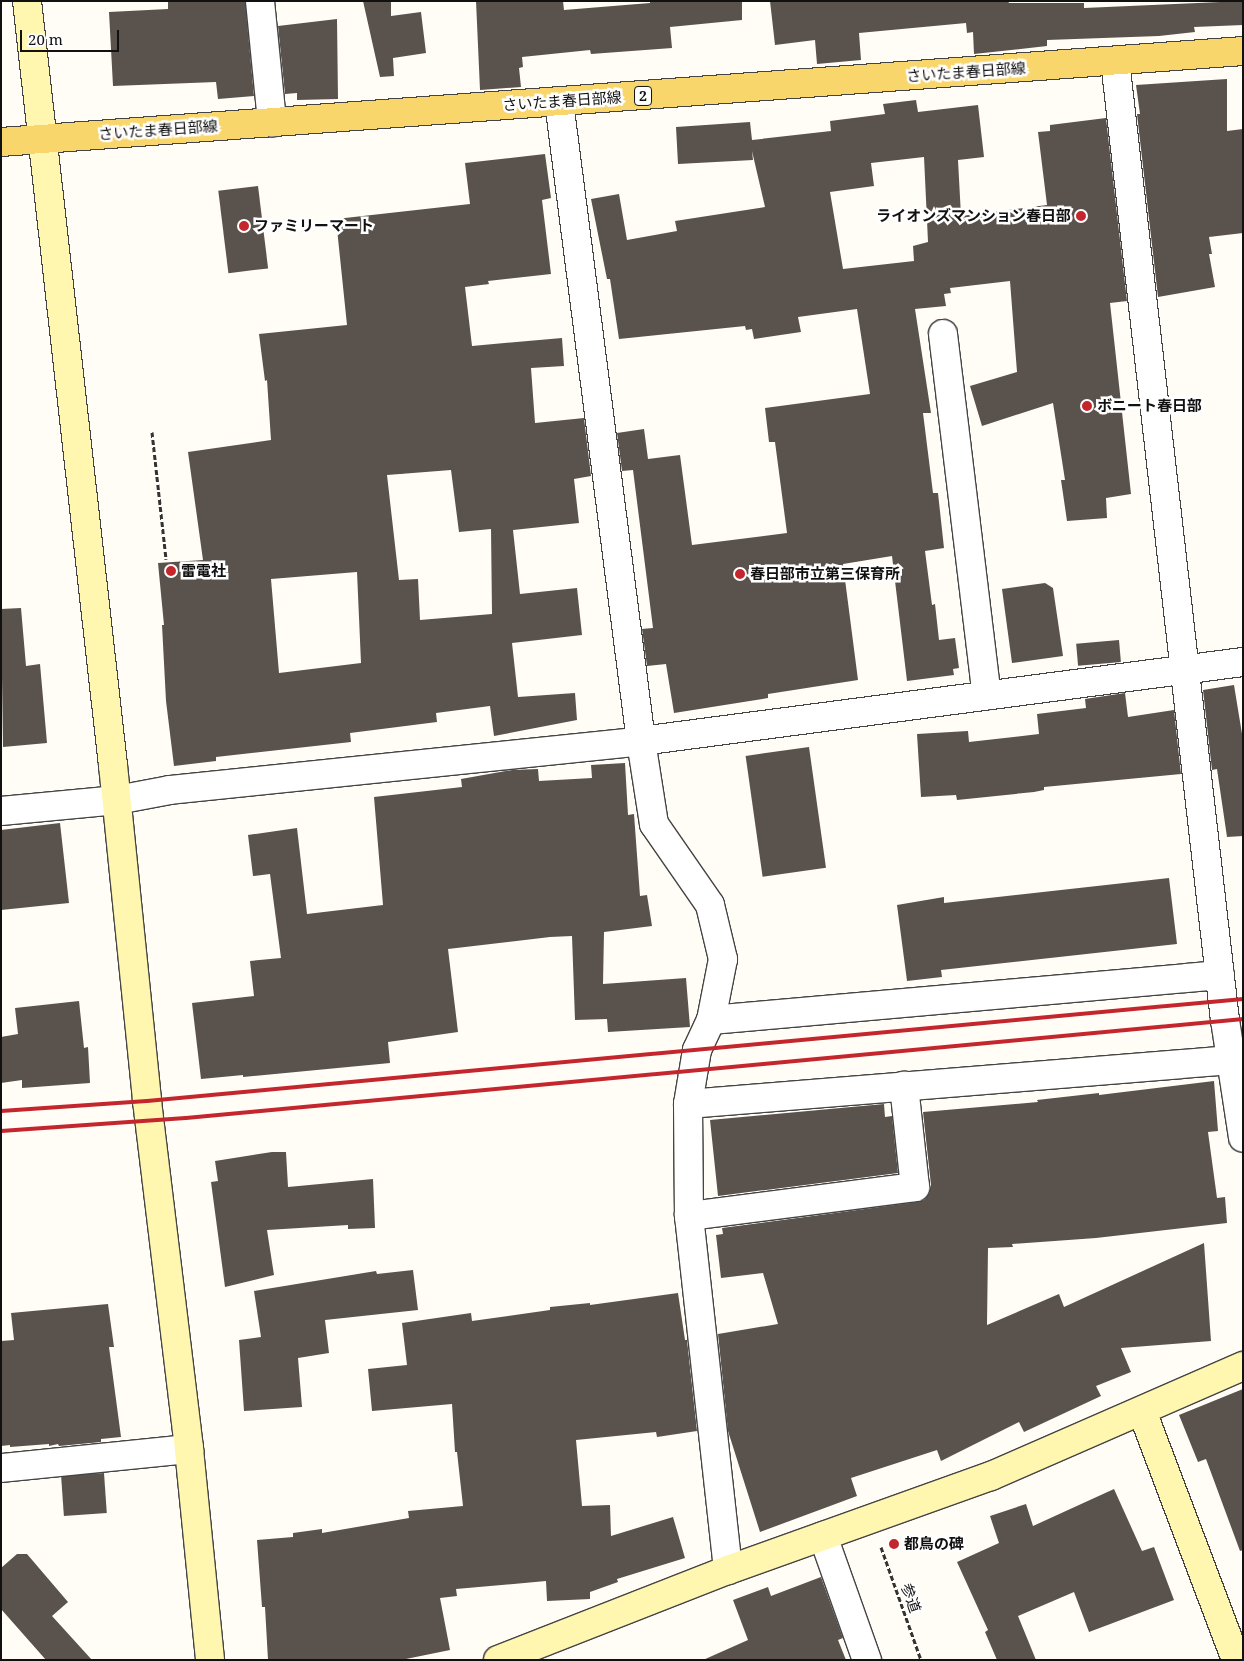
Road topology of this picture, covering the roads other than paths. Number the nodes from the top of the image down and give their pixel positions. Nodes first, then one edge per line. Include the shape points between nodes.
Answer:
1 (27, 1) edge
2 (260, 1) edge
3 (1243, 51) edge
4 (1115, 61) junction
5 (559, 102) junction
6 (272, 122) junction
7 (43, 138) junction
8 (1, 142) edge
9 (943, 334) dead end
10 (1243, 662) edge
11 (1185, 669) junction
12 (987, 695) junction
13 (641, 741) junction
14 (117, 800) junction
15 (1, 811) edge
16 (1220, 975) junction
17 (711, 1020) junction
18 (1231, 1060) junction
19 (904, 1086) junction
20 (688, 1104) junction
21 (1243, 1138) edge
22 (689, 1216) junction
23 (1243, 1366) edge
24 (1142, 1411) junction
25 (190, 1449) junction
26 (1, 1468) edge
27 (823, 1536) junction
28 (728, 1570) junction
29 (544, 1652) edge
30 (210, 1660) edge
31 (498, 1660) edge
32 (867, 1660) edge
33 (1236, 1660) edge

1 - 7 street
2 - 6 street
3 - 4 main road, さいたま春日部線 / 2
4 - 5 main road, さいたま春日部線 / 2
4 - 11 street
5 - 6 main road, さいたま春日部線 / 2
5 - 13 street
6 - 7 main road, さいたま春日部線 / 2
7 - 8 main road, さいたま春日部線 / 2
7 - 14 street
9 - 12 street
10 - 11 street
11 - 12 street
11 - 16 street
12 - 13 street
13 - 14 street via 170,790
13 - 17 street via 654,824 710,905 723,959
14 - 15 street
14 - 25 street via 147,1101
16 - 17 street
16 - 18 street
17 - 20 street via 697,1050
18 - 19 street
18 - 21 street
19 - 20 street
19 - 22 street via 915,1188
20 - 22 street
22 - 28 street
23 - 24 street
24 - 27 street via 991,1476
24 - 33 street
25 - 26 street
25 - 30 street
27 - 28 street
27 - 32 street
28 - 29 street
29 - 31 street

